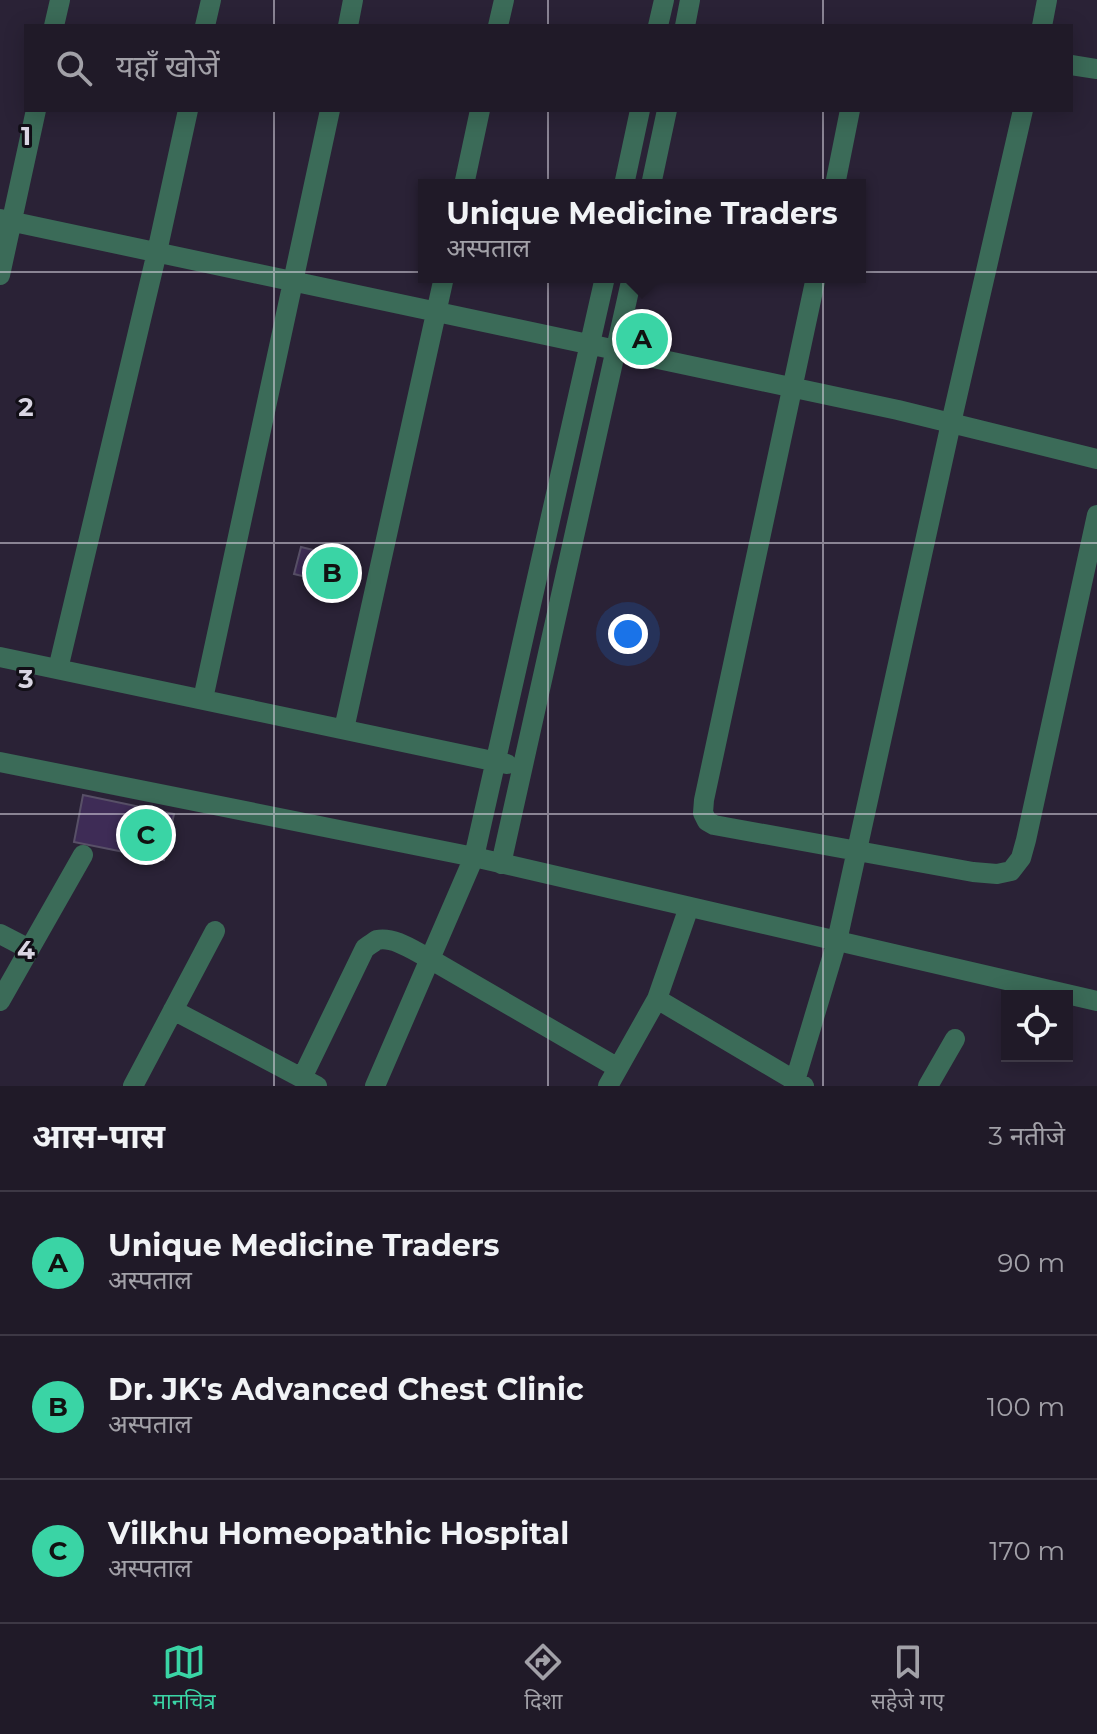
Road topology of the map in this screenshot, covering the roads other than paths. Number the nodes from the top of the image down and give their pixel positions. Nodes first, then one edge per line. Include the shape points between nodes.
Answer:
1 (60, 0) edge
2 (211, 0) edge
3 (353, 0) edge
4 (504, 0) edge
5 (664, 0) edge
6 (690, 0) edge
7 (1047, 0) edge
8 (54, 24) edge
9 (205, 24) edge
10 (348, 24) edge
11 (498, 24) edge
12 (658, 24) edge
13 (685, 24) edge
14 (1042, 24) edge
15 (1073, 65) edge
16 (1097, 69) edge
17 (35, 112) edge
18 (188, 112) edge
19 (330, 112) edge
20 (480, 112) edge
21 (640, 112) edge
22 (667, 112) edge
23 (850, 112) edge
24 (1023, 112) edge
25 (465, 179) edge
26 (625, 179) edge
27 (652, 179) edge
28 (836, 179) edge
29 (6, 220) edge
30 (157, 252) junction
31 (0, 275) edge
32 (293, 281) junction
33 (443, 283) edge
34 (604, 283) edge
35 (631, 283) edge
36 (815, 283) edge
37 (437, 312) junction
38 (590, 345) junction
39 (616, 350) junction
40 (794, 388) junction
41 (951, 423) junction
42 (1097, 459) edge
43 (1097, 515) edge
44 (0, 657) edge
45 (58, 669) junction
46 (203, 699) junction
47 (344, 729) junction
48 (496, 761) junction
49 (0, 762) edge
50 (523, 767) junction
51 (857, 850) junction
52 (83, 855) dead end
53 (474, 857) junction
54 (501, 864) junction
55 (689, 907) junction
56 (215, 931) dead end
57 (0, 934) edge
58 (837, 941) junction
59 (29, 949) junction
60 (430, 959) junction
61 (657, 999) junction
62 (0, 1001) edge
63 (1097, 1001) edge
64 (173, 1010) junction
65 (955, 1039) dead end
66 (613, 1077) edge
67 (309, 1082) edge
68 (800, 1084) edge
69 (133, 1086) edge
70 (375, 1086) edge
71 (928, 1086) edge

1 - 8 street
2 - 9 street
3 - 10 street
4 - 11 street
5 - 12 street
6 - 13 street
7 - 14 street
15 - 16 street
17 - 29 street
18 - 30 street
19 - 32 street
20 - 25 street
21 - 26 street
22 - 27 street
23 - 28 street
24 - 41 street
29 - 30 street
29 - 31 street
30 - 32 street
30 - 45 street
32 - 37 street
32 - 46 street
33 - 37 street
34 - 38 street
35 - 39 street
36 - 40 street
37 - 38 street
37 - 47 street
38 - 39 street
38 - 48 street
39 - 40 street
39 - 50 street
40 - 41 street
40 - 51 street via 703,813 714,825
41 - 42 street
41 - 51 street
43 - 51 street via 1021,858 1011,871 997,874
44 - 45 street
45 - 46 street
46 - 47 street
47 - 48 street
48 - 50 street
48 - 53 street
49 - 53 street
50 - 54 street
51 - 58 street
52 - 59 street
53 - 54 street
53 - 60 street
54 - 55 street
55 - 58 street
55 - 61 street
56 - 64 street
57 - 59 street
58 - 63 street
58 - 68 street
59 - 62 street
60 - 66 street
60 - 67 street via 389,940 376,940 365,948
60 - 70 street
61 - 66 street
61 - 68 street
64 - 67 street
64 - 69 street
65 - 71 street

